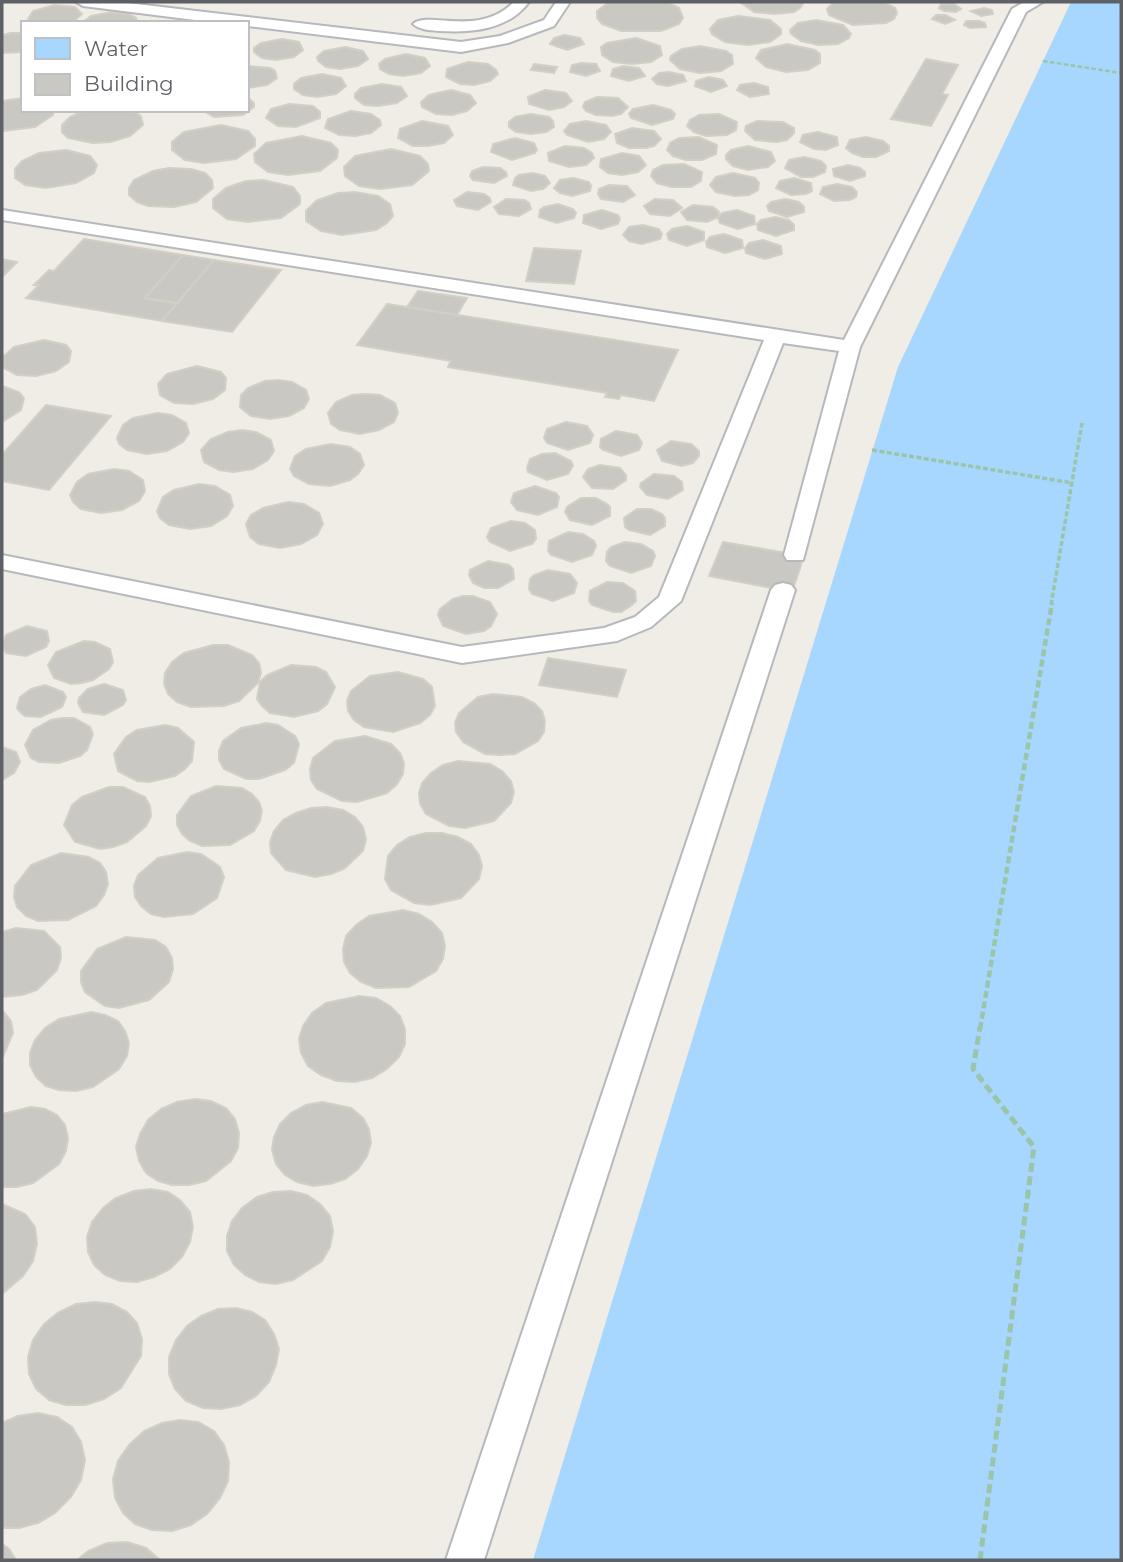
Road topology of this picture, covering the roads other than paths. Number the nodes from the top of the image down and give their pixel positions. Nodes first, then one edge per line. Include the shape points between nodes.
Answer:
1 (83, 2) edge
2 (522, 2) edge
3 (563, 2) edge
4 (1036, 2) edge
5 (243, 21) edge
6 (248, 22) edge
7 (401, 22) dead end
8 (2, 215) edge
9 (776, 335) junction
10 (850, 347) junction
11 (795, 555) dead end
12 (2, 562) edge
13 (783, 590) dead end
14 (465, 1560) edge

1 - 5 lane
2 - 7 lane via 488,24 456,28
3 - 6 lane via 549,23 503,40 461,47
4 - 10 lane via 1020,9
8 - 9 lane
9 - 10 lane
9 - 12 lane via 670,601 643,622 608,635 462,655
10 - 11 lane
13 - 14 lane

